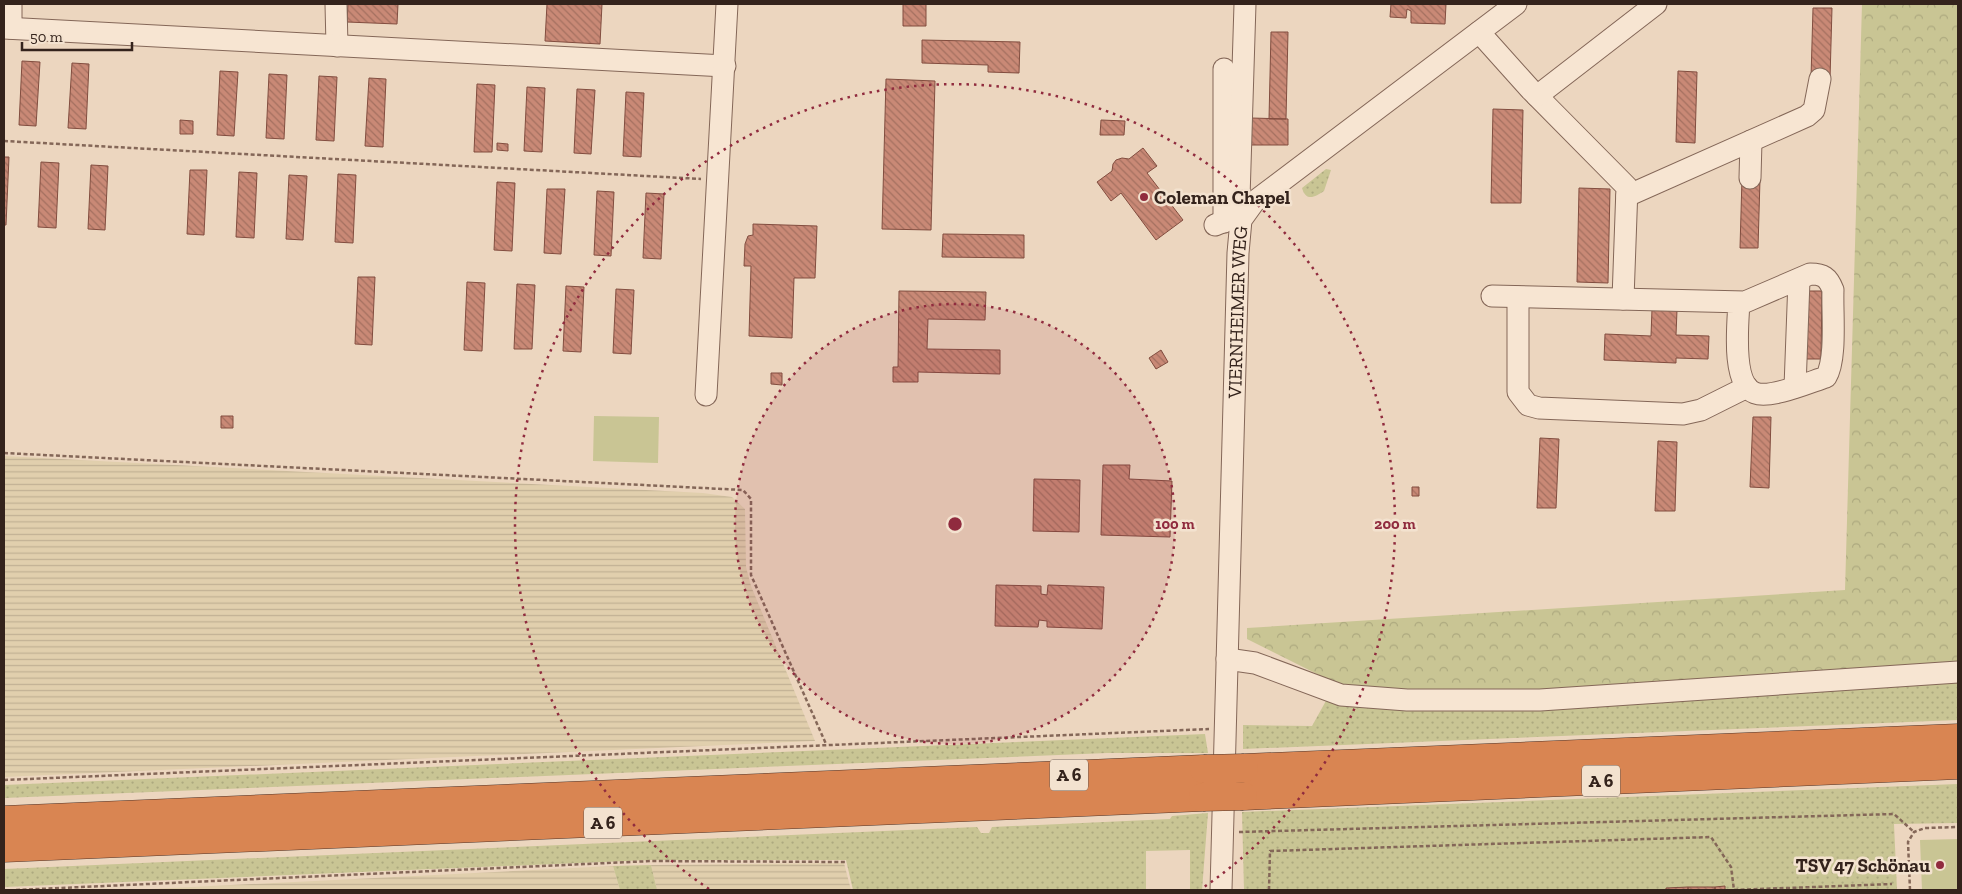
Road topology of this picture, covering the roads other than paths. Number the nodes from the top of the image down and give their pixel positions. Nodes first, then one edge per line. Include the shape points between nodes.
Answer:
1 (11, 4) edge
2 (336, 4) edge
3 (727, 4) edge
4 (1245, 4) edge
5 (1516, 4) edge
6 (1656, 4) edge
7 (7, 28) edge
8 (1479, 32) junction
9 (337, 46) junction
10 (725, 66) junction
11 (1224, 69) dead end
12 (1820, 79) dead end
13 (1537, 96) junction
14 (1751, 141) junction
15 (1750, 178) dead end
16 (1627, 196) junction
17 (1244, 213) junction
18 (1798, 280) junction
19 (1492, 296) dead end
20 (1518, 296) junction
21 (1624, 299) junction
22 (1739, 302) junction
23 (1795, 386) junction
24 (1747, 387) junction
25 (706, 395) dead end
26 (1227, 659) junction
27 (1958, 672) edge
28 (1958, 738) edge
29 (1958, 765) edge
30 (4, 820) edge
31 (4, 848) edge
32 (1221, 890) edge

1 - 7 street
2 - 9 street
3 - 10 street
4 - 17 street via 1240,198
5 - 8 street, VIERNHEIMER WEG
6 - 13 street
7 - 9 street
8 - 13 street
8 - 17 street, VIERNHEIMER WEG via 1254,202
9 - 10 street
10 - 25 street
11 - 17 street via 1220,223
12 - 14 street via 1814,110
13 - 16 street via 1627,187
14 - 15 street
14 - 16 street
16 - 21 street
17 - 26 street, VIERNHEIMER WEG via 1238,228
18 - 22 street
18 - 23 street
18 - 23 street via 1819,274 1830,281 1833,290 1829,371 1826,376
19 - 20 street
20 - 21 street
20 - 24 street via 1518,392 1528,405 1683,414 1701,410
21 - 22 street
22 - 24 street via 1739,373
23 - 24 street via 1773,394 1755,393
26 - 27 street via 1255,663 1341,695 1407,700 1540,700
26 - 32 street, VIERNHEIMER WEG
28 - 30 highway, A 6, bridge
29 - 31 highway, A 6, bridge

